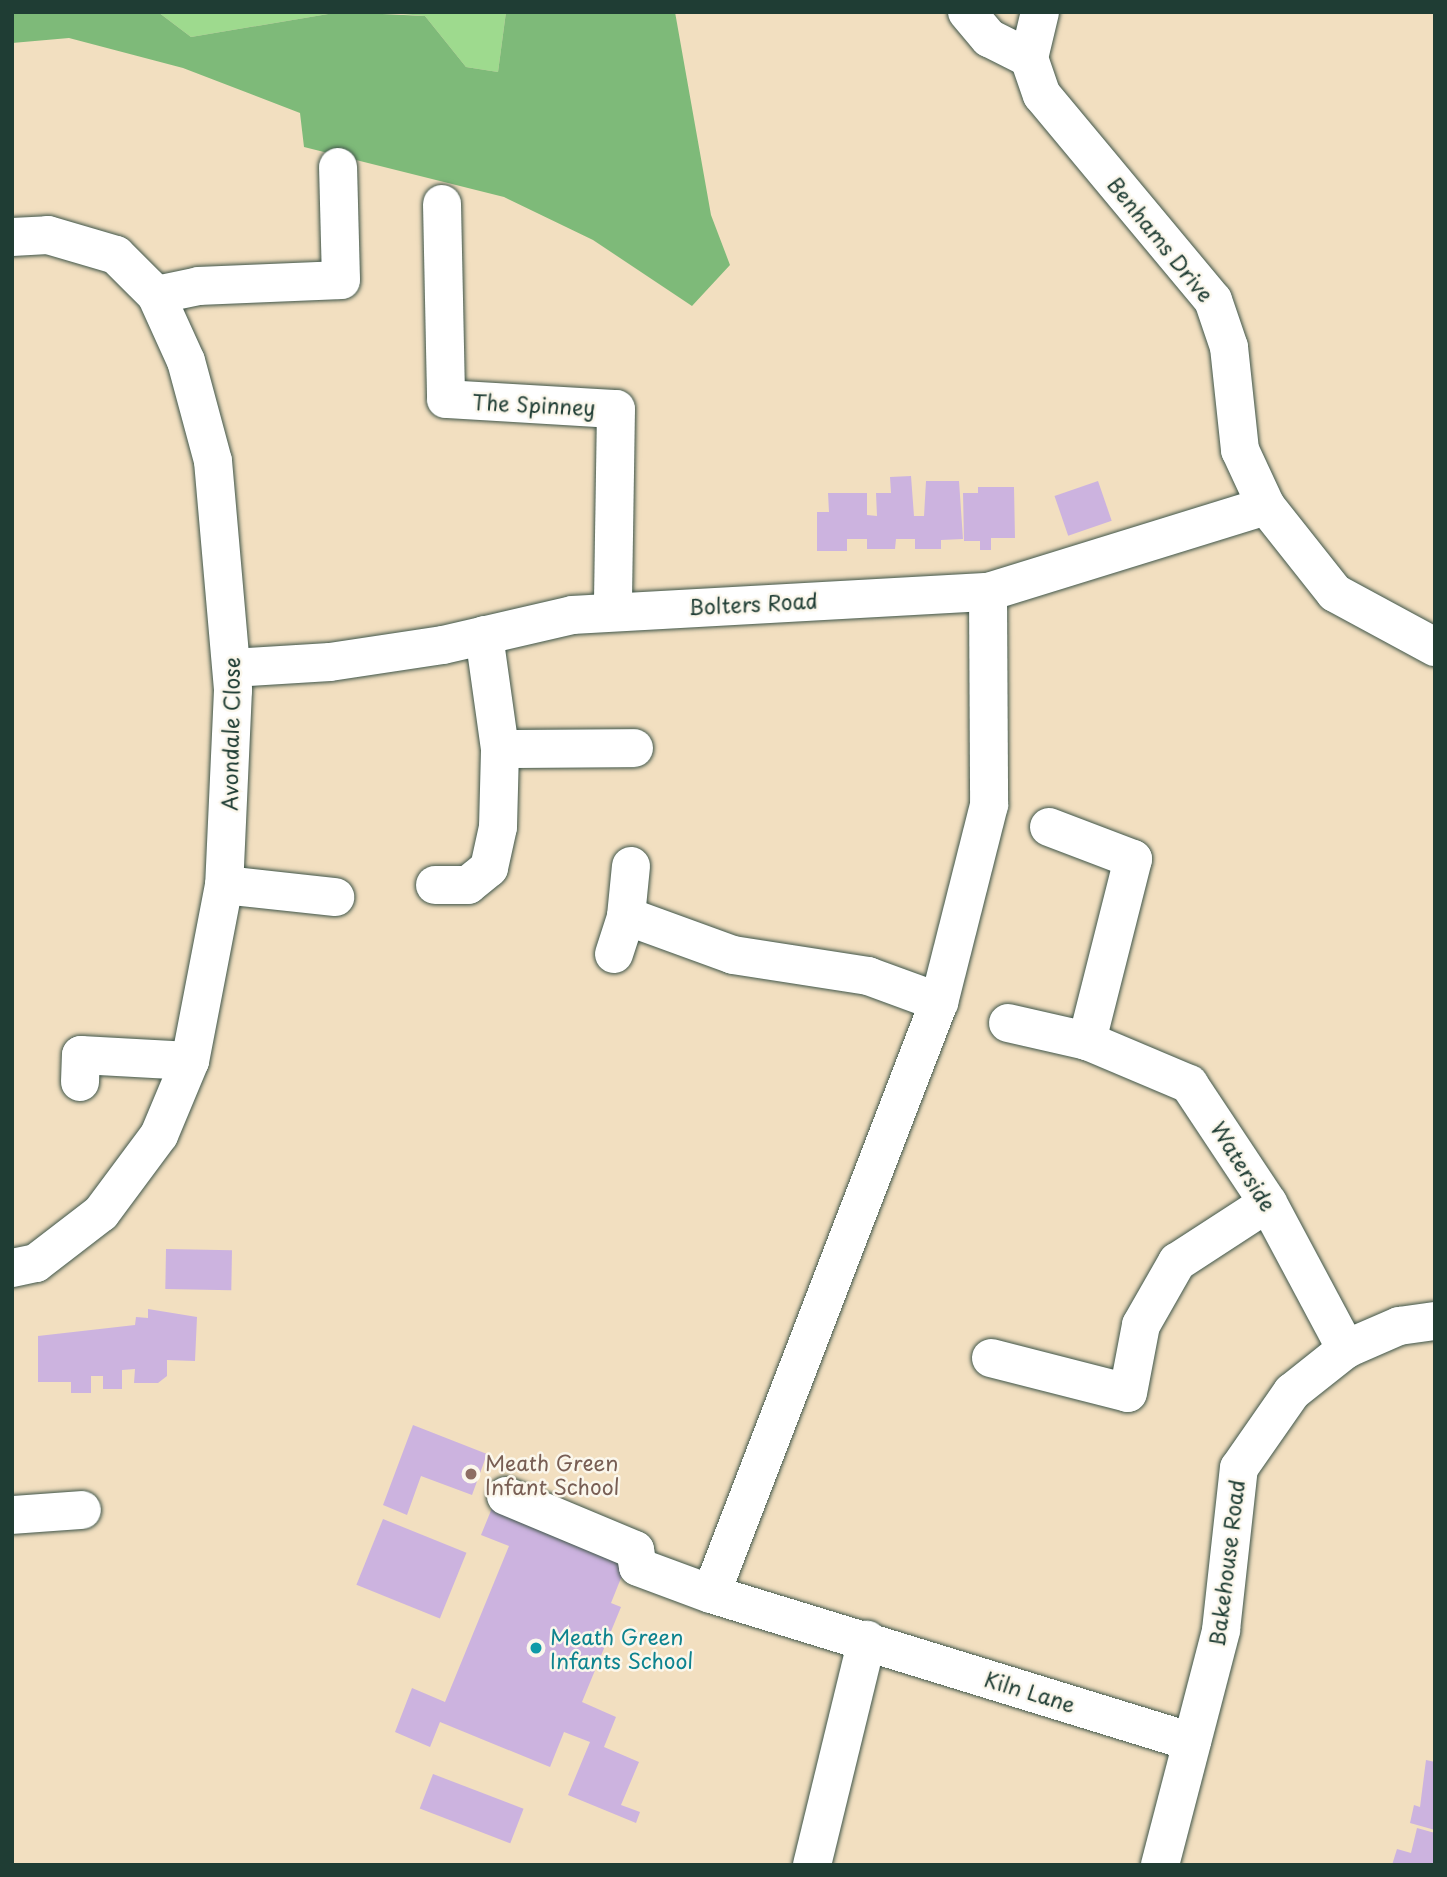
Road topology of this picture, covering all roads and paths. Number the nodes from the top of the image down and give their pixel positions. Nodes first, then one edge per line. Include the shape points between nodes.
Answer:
1 (967, 12) edge
2 (1040, 12) edge
3 (1029, 58) junction
4 (338, 167) dead end
5 (442, 204) dead end
6 (12, 236) edge
7 (156, 295) junction
8 (1266, 506) junction
9 (988, 592) junction
10 (613, 611) junction
11 (484, 635) junction
12 (1435, 647) edge
13 (232, 668) junction
14 (634, 748) dead end
15 (500, 749) junction
16 (1049, 827) dead end
17 (631, 866) dead end
18 (224, 885) junction
19 (435, 885) dead end
20 (335, 897) dead end
21 (626, 916) junction
22 (614, 954) dead end
23 (939, 1002) junction
24 (1008, 1023) dead end
25 (1087, 1041) junction
26 (190, 1061) junction
27 (80, 1082) dead end
28 (1268, 1203) junction
29 (12, 1268) edge
30 (1435, 1321) edge
31 (1346, 1349) junction
32 (991, 1358) dead end
33 (506, 1496) dead end
34 (82, 1510) dead end
35 (12, 1515) edge
36 (722, 1599) junction
37 (867, 1640) junction
38 (1192, 1742) junction
39 (812, 1865) edge
40 (1160, 1865) edge

1 - 3 street via 989,38
2 - 3 street
3 - 8 street, Benhams Drive via 1042,95 1213,300 1229,347 1241,450
4 - 7 street via 341,280 199,286
5 - 10 street, The Spinney via 446,399 616,409
6 - 7 street, Avondale Close via 48,234 116,256
7 - 13 street, Avondale Close via 186,361 213,461
8 - 9 street, Bolters Road
8 - 12 street, Benhams Drive via 1335,593
9 - 10 street, Bolters Road
9 - 23 street via 989,805
10 - 11 street, Bolters Road
11 - 13 street, Bolters Road via 330,662
11 - 15 street
13 - 18 street, Avondale Close
14 - 15 street
15 - 19 street via 498,827 489,868 468,886
16 - 25 street via 1133,859
17 - 21 street
18 - 20 street
18 - 26 street, Avondale Close
21 - 22 street
21 - 23 street via 733,955 868,976
23 - 36 street
24 - 25 street, Waterside
25 - 28 street, Waterside via 1189,1084
26 - 27 street via 81,1055
26 - 29 street, Avondale Close via 159,1135 101,1213 36,1263
28 - 31 street, Waterside
28 - 32 street via 1177,1262 1141,1325 1128,1392
30 - 31 street, Bakehouse Road via 1399,1326
31 - 38 street, Bakehouse Road via 1292,1392 1238,1468 1221,1630
33 - 36 street, Kiln Lane via 635,1550 638,1567
34 - 35 street
36 - 37 street, Kiln Lane
37 - 38 street, Kiln Lane
37 - 39 street
38 - 40 street, Bakehouse Road

